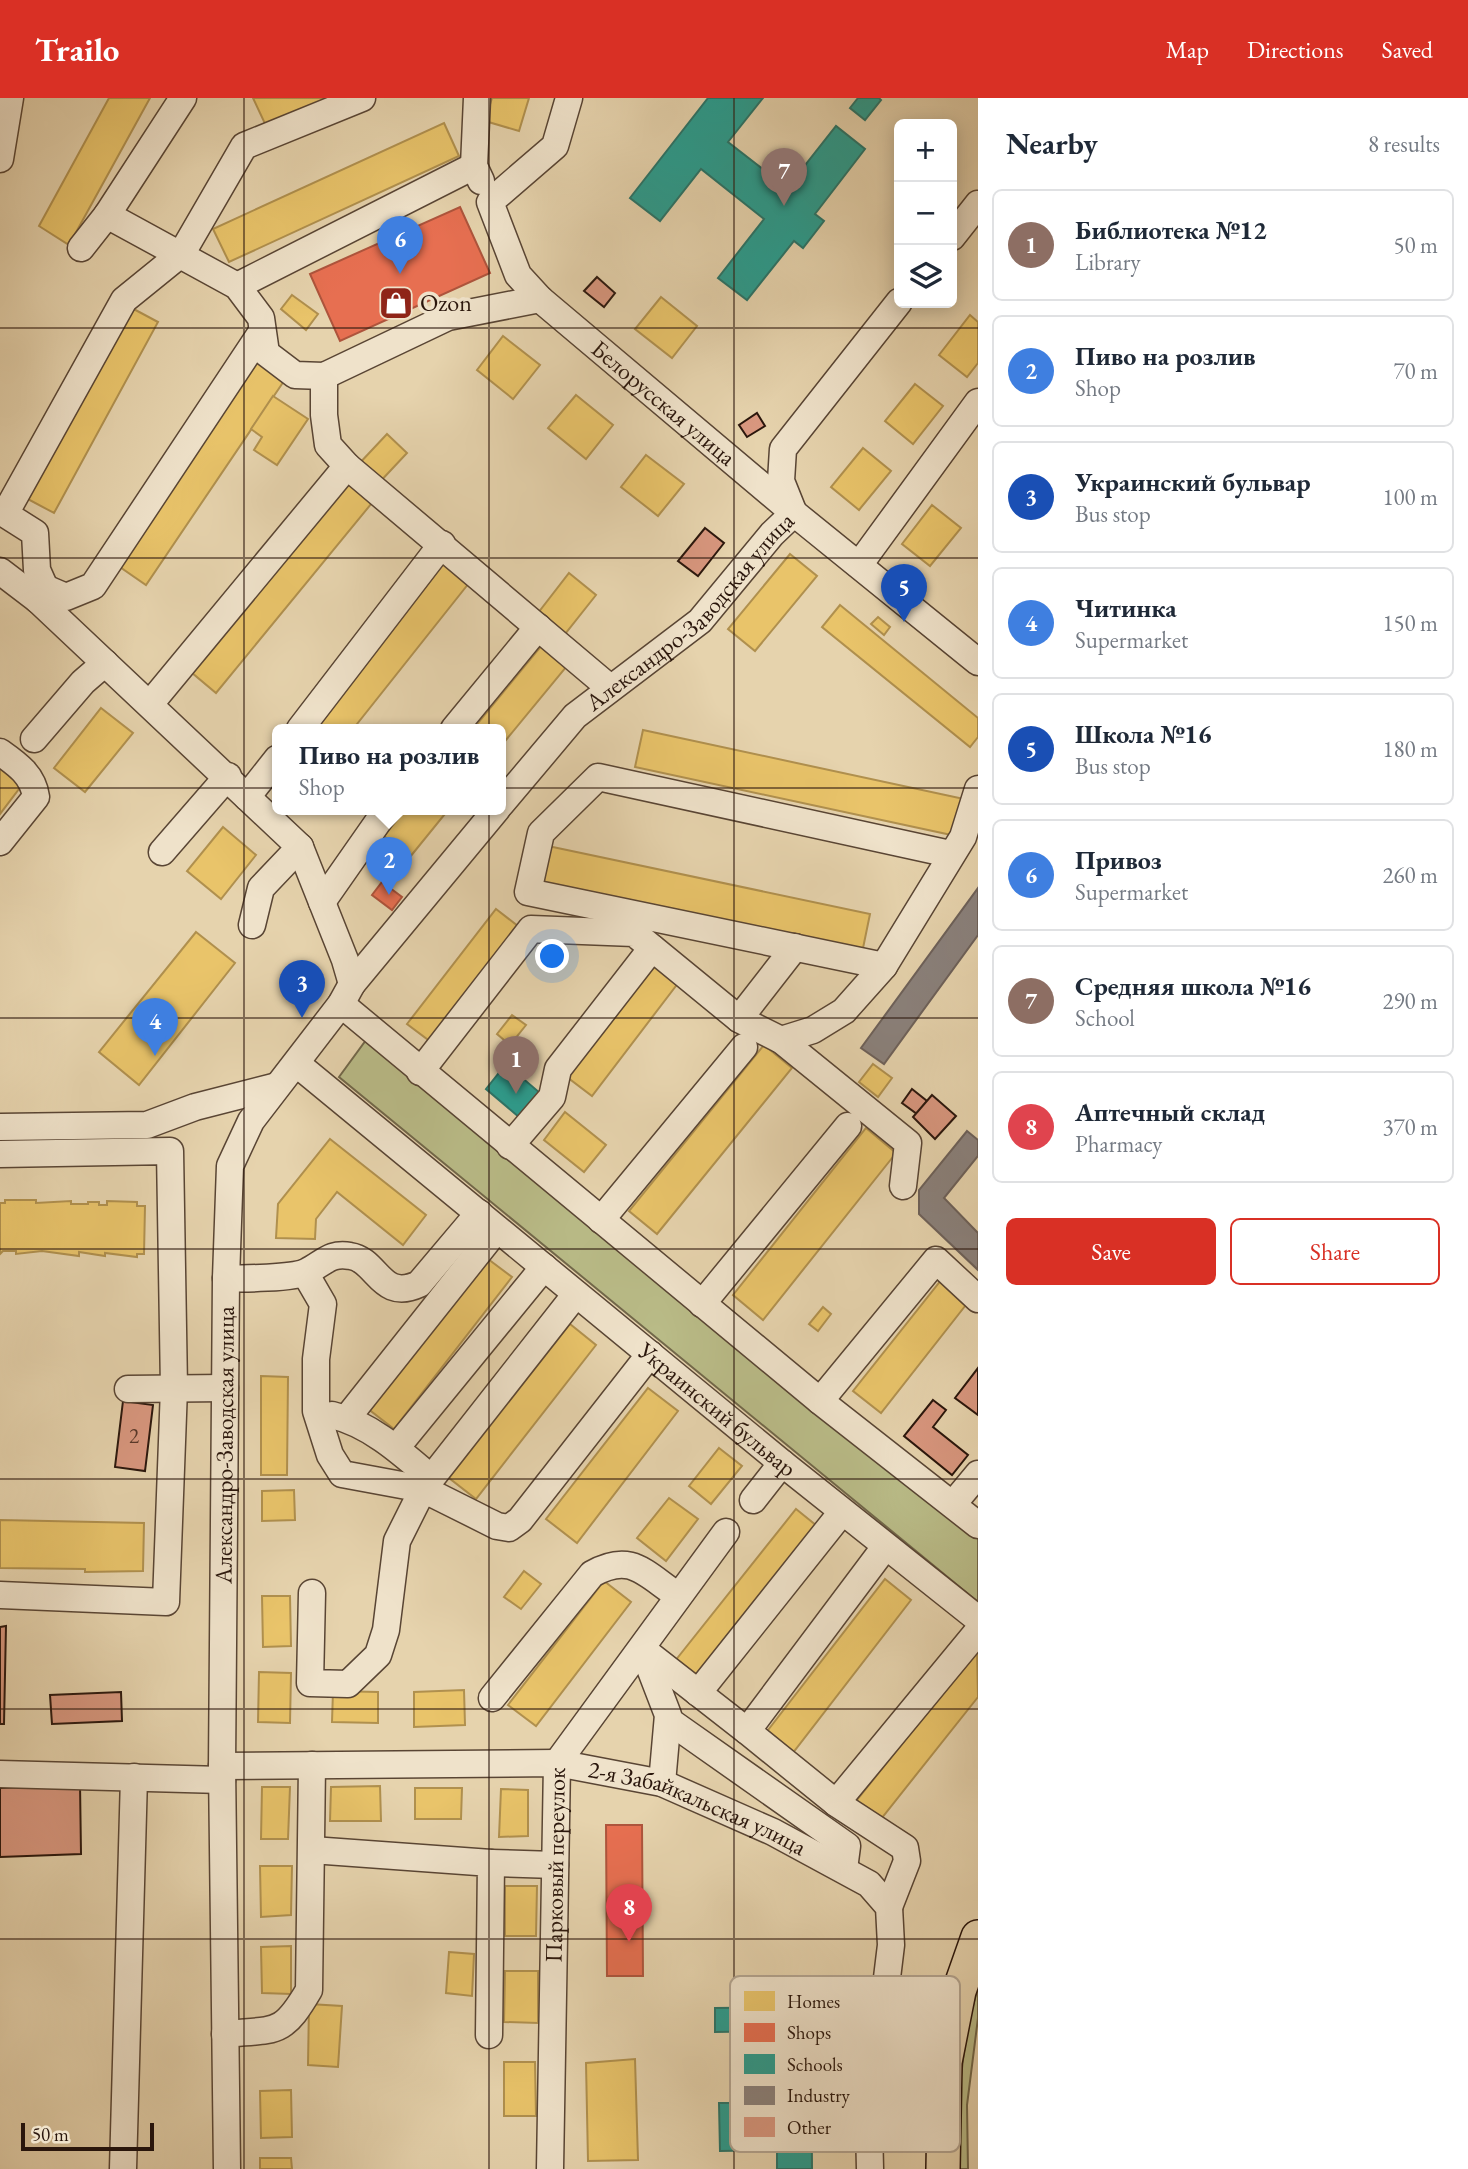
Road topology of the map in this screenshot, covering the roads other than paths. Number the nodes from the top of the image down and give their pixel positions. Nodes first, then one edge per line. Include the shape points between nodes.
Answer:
1 (10, 98) edge
2 (183, 98) edge
3 (362, 98) edge
4 (477, 98) edge
5 (569, 98) edge
6 (0, 159) edge
7 (474, 166) junction
8 (490, 202) junction
9 (978, 204) edge
10 (107, 215) junction
11 (957, 231) edge
12 (81, 248) dead end
13 (182, 253) junction
14 (237, 286) junction
15 (540, 299) junction
16 (894, 308) edge
17 (261, 333) junction
18 (324, 376) junction
19 (978, 402) edge
20 (347, 466) junction
21 (794, 513) junction
22 (442, 544) junction
23 (859, 565) junction
24 (1, 573) edge
25 (42, 594) junction
26 (538, 627) junction
27 (105, 663) junction
28 (978, 663) edge
29 (610, 688) junction
30 (150, 704) junction
31 (304, 724) edge
32 (457, 724) edge
33 (34, 739) dead end
34 (0, 751) edge
35 (272, 765) edge
36 (228, 776) junction
37 (978, 789) edge
38 (247, 797) junction
39 (506, 798) edge
40 (383, 815) edge
41 (492, 815) edge
42 (0, 842) edge
43 (300, 847) junction
44 (162, 852) dead end
45 (950, 854) junction
46 (322, 902) junction
47 (252, 925) dead end
48 (795, 947) junction
49 (652, 948) junction
50 (884, 966) junction
51 (346, 994) junction
52 (739, 1019) junction
53 (781, 1040) junction
54 (744, 1047) dead end
55 (297, 1064) junction
56 (420, 1072) junction
57 (277, 1086) junction
58 (848, 1126) dead end
59 (0, 1128) edge
60 (510, 1146) junction
61 (0, 1154) edge
62 (903, 1186) dead end
63 (601, 1220) junction
64 (488, 1221) junction
65 (544, 1267) junction
66 (305, 1273) junction
67 (226, 1278) junction
68 (576, 1294) junction
69 (978, 1299) edge
70 (702, 1304) junction
71 (650, 1354) junction
72 (174, 1388) junction
73 (225, 1388) junction
74 (128, 1389) dead end
75 (820, 1401) junction
76 (316, 1411) junction
77 (346, 1418) junction
78 (396, 1448) junction
79 (782, 1464) junction
80 (978, 1474) edge
81 (427, 1484) junction
82 (753, 1500) dead end
83 (953, 1504) junction
84 (842, 1512) junction
85 (978, 1525) edge
86 (726, 1532) dead end
87 (884, 1546) junction
88 (312, 1593) dead end
89 (0, 1595) edge
90 (677, 1595) junction
91 (978, 1619) edge
92 (978, 1631) edge
93 (642, 1649) junction
94 (698, 1693) junction
95 (492, 1698) dead end
96 (668, 1720) junction
97 (747, 1731) junction
98 (557, 1763) junction
99 (312, 1765) junction
100 (222, 1773) junction
101 (0, 1774) edge
102 (134, 1777) junction
103 (662, 1783) junction
104 (836, 1803) junction
105 (312, 1850) junction
106 (491, 1863) junction
107 (555, 1865) junction
108 (844, 1869) junction
109 (889, 1907) junction
110 (978, 1937) edge
111 (887, 1976) edge
112 (960, 1988) edge
113 (225, 2034) junction
114 (489, 2035) dead end
115 (123, 2169) edge
116 (227, 2169) edge
117 (550, 2169) edge

1 - 6 street
2 - 10 street
3 - 13 street via 244,146
4 - 7 street
5 - 8 street via 555,146
7 - 8 street, Белорусская улица
7 - 14 street
8 - 15 street, Белорусская улица via 518,275
9 - 11 street
10 - 12 street
10 - 13 street
13 - 14 street
13 - 25 street via 124,300 5,514 35,533
14 - 17 street via 261,318
15 - 18 street via 448,317
15 - 21 street, Белорусская улица
16 - 21 street, Александро-Заводская улица via 783,449 781,481
17 - 18 street via 266,353 295,375
17 - 25 street via 93,586 66,597
18 - 20 street via 328,445
19 - 23 street
20 - 22 street
20 - 30 street
21 - 23 street, Белорусская улица
21 - 29 street, Александро-Заводская улица via 700,621
22 - 26 street
22 - 31 street
23 - 28 street, Белорусская улица
24 - 25 street
25 - 27 street
26 - 29 street
26 - 32 street
27 - 30 street
27 - 33 street via 82,682
29 - 39 street, Александро-Заводская улица via 575,716
30 - 36 street
34 - 42 street via 22,768 36,797
35 - 38 street
36 - 38 street
36 - 44 street
37 - 45 street via 963,837
38 - 43 street
40 - 46 street
41 - 51 street, Александро-Заводская улица
43 - 46 street
43 - 47 street via 261,888
45 - 48 street via 598,777 541,833 528,892
45 - 50 street
46 - 51 street
48 - 50 street
48 - 52 street
49 - 52 street
49 - 56 street via 634,933 531,929
49 - 60 street via 558,1069 552,1097
50 - 53 street via 844,1011 813,1030
51 - 55 street, Александро-Заводская улица
51 - 56 street
52 - 53 street
53 - 62 street via 908,1143
54 - 63 street
55 - 57 street, Александро-Заводская улица
55 - 64 street, Украинский бульвар
56 - 60 street
57 - 59 street via 147,1125
57 - 67 street, Александро-Заводская улица via 251,1121 230,1166
58 - 70 street
60 - 63 street
61 - 72 street via 170,1151
63 - 70 street
64 - 65 street, Украинский бульвар
64 - 66 street via 407,1290 391,1288 354,1256 337,1255
64 - 77 street
65 - 68 street, Украинский бульвар
65 - 78 street
66 - 67 street
66 - 76 street via 323,1304
67 - 73 street, Александро-Заводская улица
68 - 71 street, Украинский бульвар
68 - 81 street
69 - 75 street via 936,1260
70 - 75 street
71 - 79 street, Украинский бульвар
71 - 81 street via 520,1520 509,1528 496,1526
72 - 73 street
72 - 74 street
72 - 89 street via 166,1602
73 - 100 street, Александро-Заводская улица
75 - 83 street
76 - 77 street
76 - 81 street via 330,1455 342,1474
77 - 78 street
78 - 81 street
79 - 82 street
79 - 84 street, Украинский бульвар
80 - 83 street
81 - 88 street via 397,1541 386,1629 378,1655 348,1684 310,1684
83 - 85 street
84 - 87 street, Украинский бульвар
84 - 94 street
86 - 90 street, Парковый переулок
87 - 91 street, Украинский бульвар
87 - 97 street
90 - 93 street, Парковый переулок
90 - 95 street via 628,1563 609,1564 592,1574
92 - 104 street
93 - 94 street
93 - 96 street
93 - 98 street, Парковый переулок
94 - 97 street
96 - 103 street
96 - 108 street via 847,1846
97 - 104 street
98 - 99 street, 2-я Забайкальская улица
98 - 103 street, 2-я Забайкальская улица
98 - 107 street, Парковый переулок
99 - 100 street, 2-я Забайкальская улица
99 - 105 street
100 - 102 street, 2-я Забайкальская улица
100 - 113 street, Александро-Заводская улица
101 - 102 street, 2-я Забайкальская улица
102 - 115 street
103 - 108 street, 2-я Забайкальская улица
104 - 109 street via 905,1848 907,1861
105 - 106 street
105 - 113 street via 309,1990 284,2026
106 - 107 street
106 - 114 street
107 - 117 street, Парковый переулок
108 - 109 street, 2-я Забайкальская улица via 869,1884
109 - 111 street
110 - 112 main road
113 - 116 street, Александро-Заводская улица

